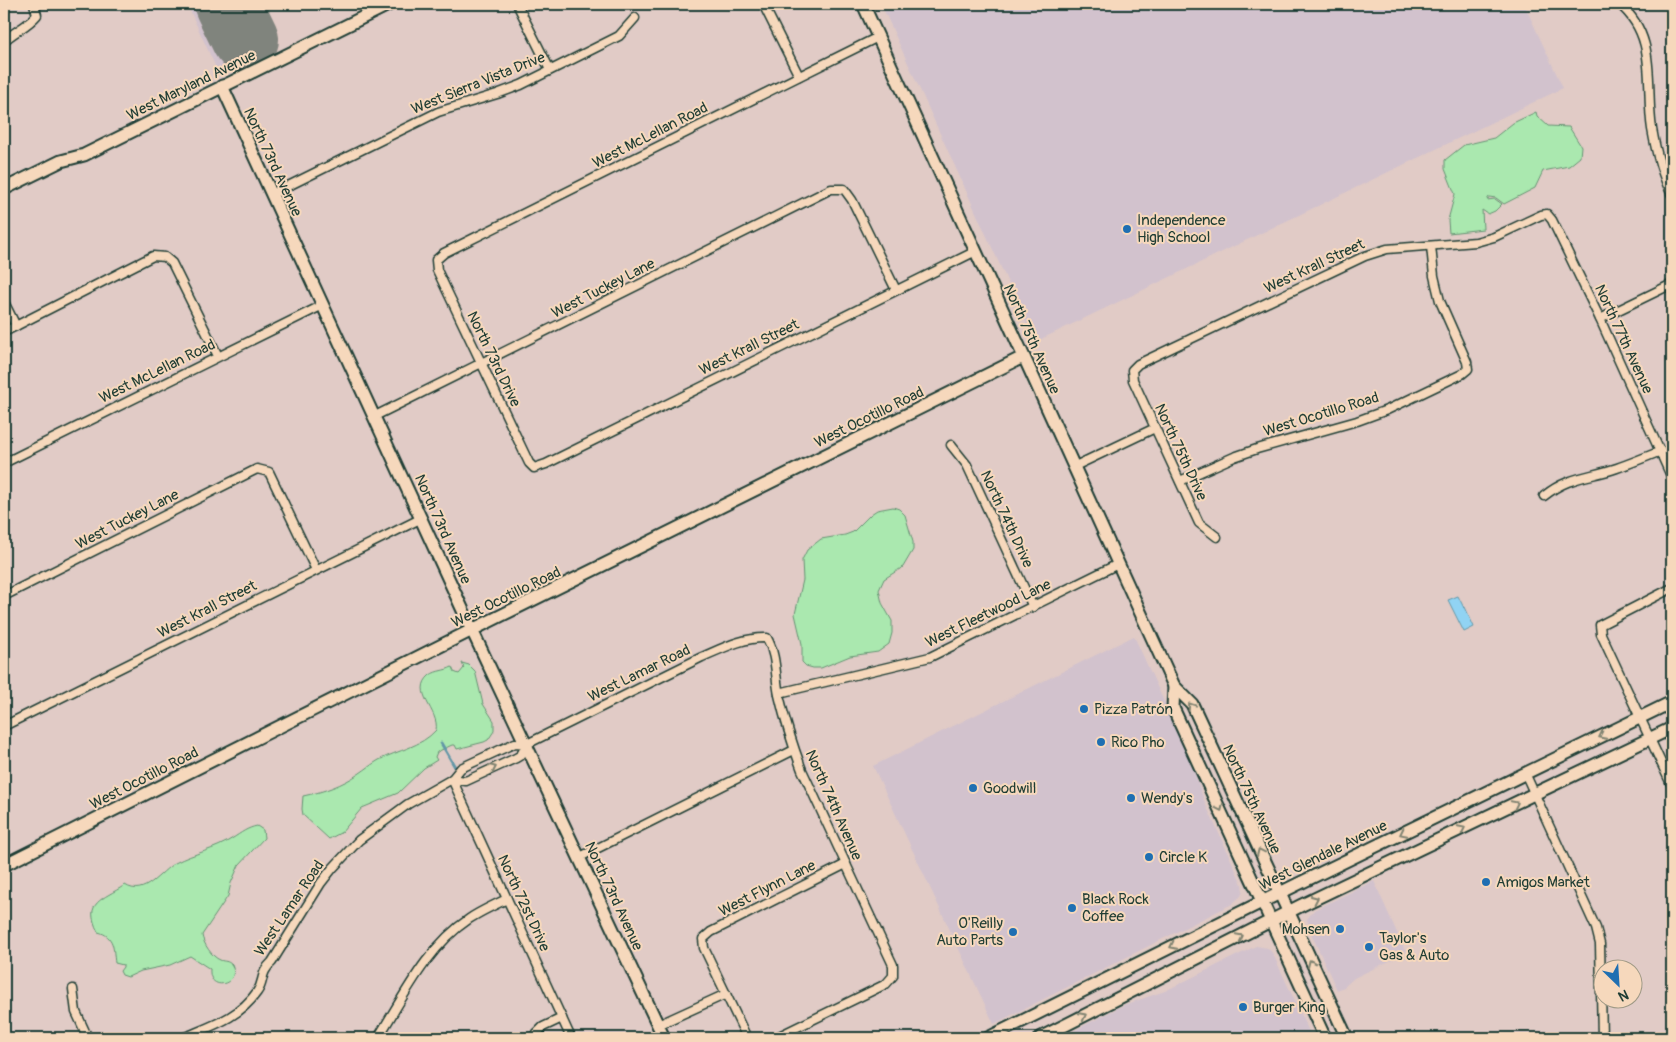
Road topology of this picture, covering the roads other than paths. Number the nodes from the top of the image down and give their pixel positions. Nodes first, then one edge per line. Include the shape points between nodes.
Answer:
1 (34, 4) edge
2 (390, 4) edge
3 (517, 4) edge
4 (763, 4) edge
5 (862, 4) edge
6 (1619, 4) edge
7 (635, 18) dead end
8 (878, 37) junction
9 (4, 41) edge
10 (550, 70) junction
11 (799, 76) junction
12 (222, 86) junction
13 (4, 189) edge
14 (272, 194) junction
15 (1672, 195) edge
16 (1548, 214) joint
17 (1431, 246) junction
18 (976, 251) junction
19 (436, 260) joint
20 (1672, 284) edge
21 (896, 290) junction
22 (4, 302) edge
23 (323, 305) junction
24 (1600, 318) junction
25 (16, 326) junction
26 (4, 332) edge
27 (218, 356) junction
28 (1023, 358) junction
29 (481, 364) junction
30 (1132, 370) joint
31 (375, 416) junction
32 (1155, 428) junction
33 (951, 445) dead end
34 (1661, 451) junction
35 (4, 463) edge
36 (1073, 467) junction
37 (534, 468) joint
38 (1672, 478) edge
39 (1180, 481) junction
40 (1544, 496) dead end
41 (422, 518) junction
42 (1217, 537) dead end
43 (1118, 564) junction
44 (316, 570) junction
45 (1672, 588) edge
46 (4, 596) edge
47 (1033, 607) junction
48 (472, 630) junction
49 (767, 638) joint
50 (1174, 686) junction
51 (779, 693) junction
52 (1672, 702) edge
53 (1641, 717) junction
54 (4, 726) edge
55 (1672, 728) edge
56 (1650, 738) junction
57 (527, 744) junction
58 (794, 750) junction
59 (1526, 773) junction
60 (452, 780) junction
61 (1672, 786) edge
62 (1535, 794) junction
63 (580, 858) junction
64 (846, 864) junction
65 (4, 865) edge
66 (1279, 893) junction
67 (507, 899) junction
68 (1263, 901) junction
69 (1288, 912) junction
70 (1272, 921) junction
71 (73, 989) dead end
72 (726, 994) junction
73 (562, 1018) junction
74 (658, 1025) junction
75 (88, 1038) edge
76 (183, 1038) edge
77 (378, 1038) edge
78 (532, 1038) edge
79 (571, 1038) edge
80 (664, 1038) edge
81 (747, 1038) edge
82 (775, 1038) edge
83 (988, 1038) edge
84 (1040, 1038) edge
85 (1325, 1038) edge
86 (1347, 1038) edge
87 (1602, 1038) edge

1 - 9 street via 38,15
2 - 12 main road, West Maryland Avenue
3 - 10 street
4 - 11 street
5 - 8 main road, North 75th Avenue
6 - 15 street via 1639,30 1647,51 1652,127 1657,155
7 - 10 street, West Sierra Vista Drive via 619,36
8 - 11 street, West McLellan Road
8 - 18 main road, North 75th Avenue
10 - 14 street, West Sierra Vista Drive via 497,94 438,112
11 - 19 street, West McLellan Road via 444,253
12 - 13 main road, West Maryland Avenue via 84,155 61,161
12 - 14 main road, North 73rd Avenue
14 - 23 main road, North 73rd Avenue
16 - 17 street, West Krall Street via 1476,242
16 - 24 street, North 77th Avenue
17 - 30 street, West Krall Street via 1387,250 1365,256 1138,364
17 - 39 street, West Ocotillo Road via 1440,302 1468,369 1387,410 1257,448
18 - 21 street, West Krall Street
18 - 28 main road, North 75th Avenue
19 - 29 street, North 73rd Drive via 437,270
20 - 24 street
21 - 29 street, West Tuckey Lane via 852,200 844,189 831,190
21 - 37 street, West Krall Street
22 - 25 street
23 - 27 street, West McLellan Road
23 - 31 main road, North 73rd Avenue
24 - 34 street, North 77th Avenue
25 - 26 street
25 - 27 street via 153,256 165,257 172,263
27 - 35 street, West McLellan Road
28 - 36 main road, North 75th Avenue
28 - 48 main road, West Ocotillo Road
29 - 31 street, West Tuckey Lane
29 - 37 street, North 73rd Drive
30 - 32 street, North 75th Drive via 1133,380
31 - 41 main road, North 73rd Avenue
32 - 36 street
32 - 39 street, North 75th Drive
33 - 47 street, North 74th Drive via 967,464
34 - 38 street, North 77th Avenue
34 - 40 street via 1615,469 1576,478
36 - 43 main road, North 75th Avenue
39 - 42 street, North 75th Drive via 1199,523
41 - 44 street, West Krall Street
41 - 48 main road, North 73rd Avenue
43 - 47 street, West Fleetwood Lane
43 - 50 main road, North 75th Avenue
44 - 46 street, West Tuckey Lane via 269,472 257,469
44 - 54 street, West Krall Street
45 - 53 street via 1600,625 1601,634
47 - 51 street, West Fleetwood Lane via 920,661
48 - 57 main road, North 73rd Avenue
48 - 65 main road, West Ocotillo Road
49 - 51 street, North 74th Avenue via 774,650
49 - 57 street, West Lamar Road via 732,645 702,657
66 -> 50 main road, North 75th Avenue via 1192,704
50 -> 68 main road, North 75th Avenue via 1173,708
51 - 58 street, North 74th Avenue
52 - 53 main road, West Glendale Avenue
53 - 56 street
53 -> 59 main road, West Glendale Avenue
55 - 56 main road
56 - 61 street
56 - 62 main road
57 - 60 street, West Lamar Road via 515,743 461,768
60 -> 57 street, West Lamar Road via 466,781 516,758
57 - 63 main road, North 73rd Avenue
58 - 63 street
58 - 64 street, North 74th Avenue
59 - 62 street
59 -> 66 main road, West Glendale Avenue
60 - 67 street, North 72st Drive
60 - 76 street, West Lamar Road via 408,804 360,840 321,883 272,962 264,969 260,988 244,1007 232,1016
69 -> 62 main road
62 - 87 street via 1596,928 1600,944
63 - 74 main road, North 73rd Avenue
64 - 72 street, West Flynn Lane via 703,939 704,948
64 - 82 street, North 74th Avenue via 892,965 893,976 886,984
66 - 68 main road, West Glendale Avenue
66 - 69 main road, North 75th Avenue
67 - 73 street, North 72st Drive
67 - 77 street via 468,919 438,946
68 - 70 main road, North 75th Avenue
68 -> 83 main road, West Glendale Avenue
69 - 70 main road
86 -> 69 main road, North 75th Avenue
84 -> 70 main road
70 - 85 main road, North 75th Avenue
71 - 75 street via 76,1012
72 - 74 street
72 - 81 street
73 - 78 street via 543,1027
73 - 79 street, North 72st Drive
74 - 80 main road, North 73rd Avenue

